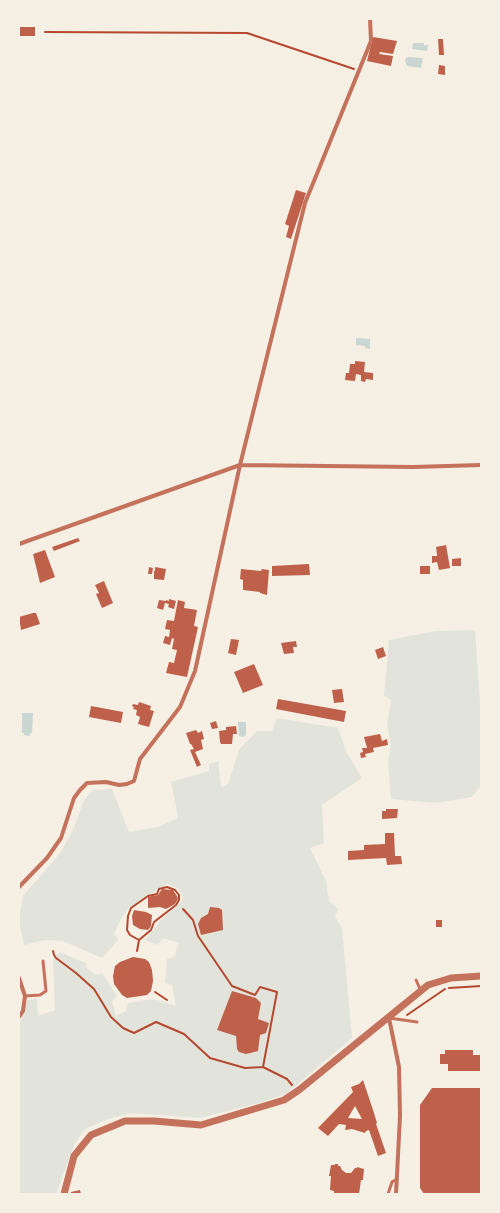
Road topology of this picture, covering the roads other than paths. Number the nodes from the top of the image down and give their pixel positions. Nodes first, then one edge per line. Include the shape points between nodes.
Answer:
1 (370, 19) edge
2 (240, 465) junction
3 (481, 465) edge
4 (19, 544) edge
5 (19, 887) edge
6 (43, 961) dead end
7 (481, 976) edge
8 (19, 978) edge
9 (416, 980) dead end
10 (421, 991) junction
11 (25, 996) junction
12 (391, 1016) junction
13 (19, 1017) edge
14 (417, 1022) dead end
15 (397, 1179) junction
16 (64, 1194) edge
17 (388, 1194) edge
18 (396, 1194) edge

1 - 2 street via 371,41 305,203
2 - 3 street
2 - 4 street
2 - 5 street via 194,671 180,707 140,759 134,780 119,785 106,782 88,783 80,790 74,798 61,838 47,858
6 - 11 lane via 46,991 40,995
7 - 10 street via 451,978 428,985
8 - 11 street
9 - 10 lane
10 - 12 street
11 - 13 street
12 - 14 lane
12 - 15 street via 399,1066
12 - 16 street via 284,1100 201,1125 125,1121 98,1132 91,1136 74,1156
15 - 17 lane via 392,1182
15 - 18 street

